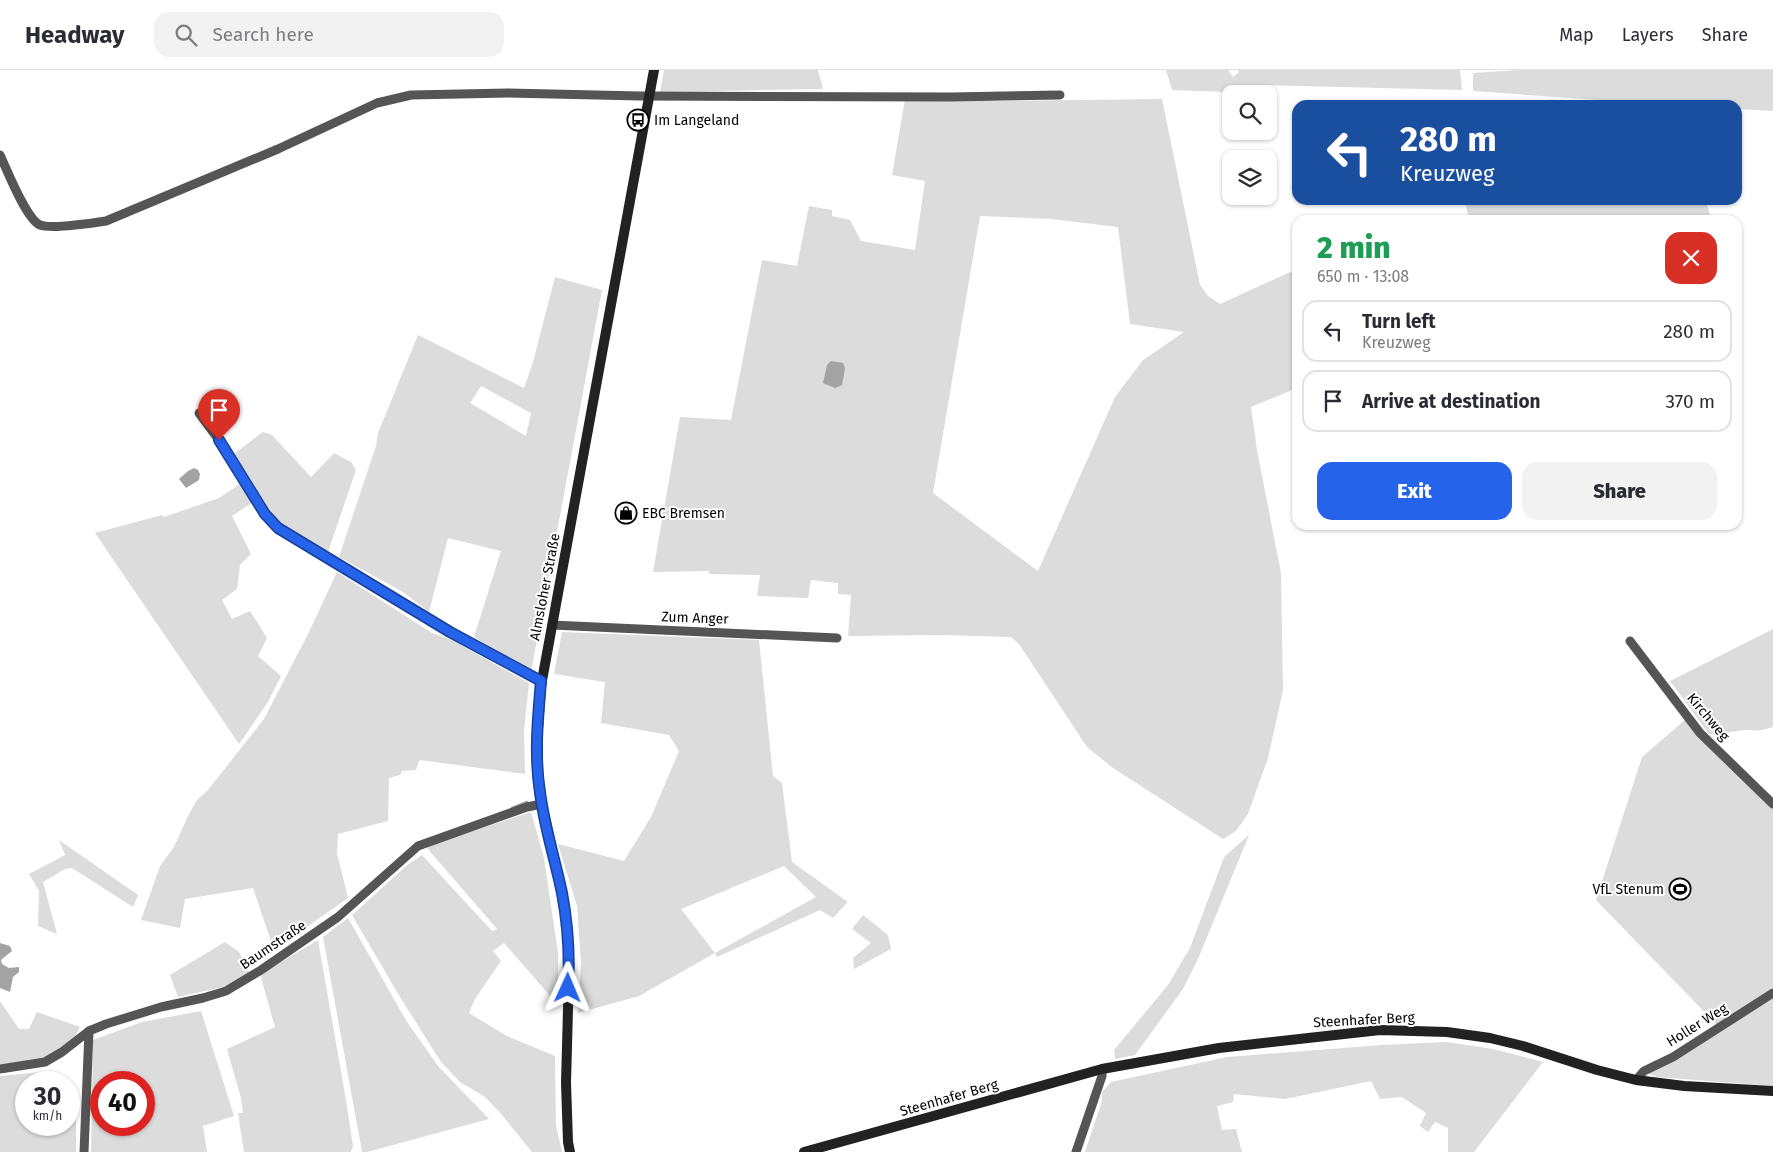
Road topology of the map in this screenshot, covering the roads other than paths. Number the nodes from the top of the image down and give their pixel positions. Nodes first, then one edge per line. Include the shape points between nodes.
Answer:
1 (654, 70) edge
2 (1060, 95) dead end
3 (650, 96) junction
4 (0, 155) edge
5 (199, 413) dead end
6 (552, 625) junction
7 (837, 638) dead end
8 (1630, 641) dead end
9 (541, 681) junction
10 (542, 804) junction
11 (1773, 804) edge
12 (1773, 992) edge
13 (89, 1031) junction
14 (0, 1069) edge
15 (1102, 1069) junction
16 (1636, 1080) junction
17 (1773, 1091) edge
18 (568, 1112) junction
19 (84, 1152) edge
20 (570, 1152) edge
21 (577, 1152) edge
22 (804, 1152) edge
23 (1076, 1152) edge

1 - 3 street, Almsloher Straße
2 - 3 street
3 - 4 street via 410,95 377,102 106,221 81,225 42,226 34,221
3 - 6 street, Almsloher Straße
5 - 9 street via 265,514 278,528 450,632
6 - 7 street, Zum Anger
6 - 9 street, Almsloher Straße
8 - 11 street, Kirchweg via 1700,734
9 - 10 street, Almsloher Straße via 538,772
10 - 13 street, Baumstraße via 418,846 338,917 226,991 161,1007
10 - 18 street, Almsloher Straße via 568,932
12 - 16 street, Holler Weg via 1673,1057 1644,1071
13 - 14 street, Baumstraße via 45,1062
13 - 19 street
15 - 16 street, Steenhafer Berg via 1263,1042 1380,1030 1417,1030 1490,1038
15 - 22 street, Steenhafer Berg
15 - 23 street
16 - 17 street, Steenhafer Berg
18 - 20 street, Almsloher Straße
18 - 21 street, Almsloher Straße

